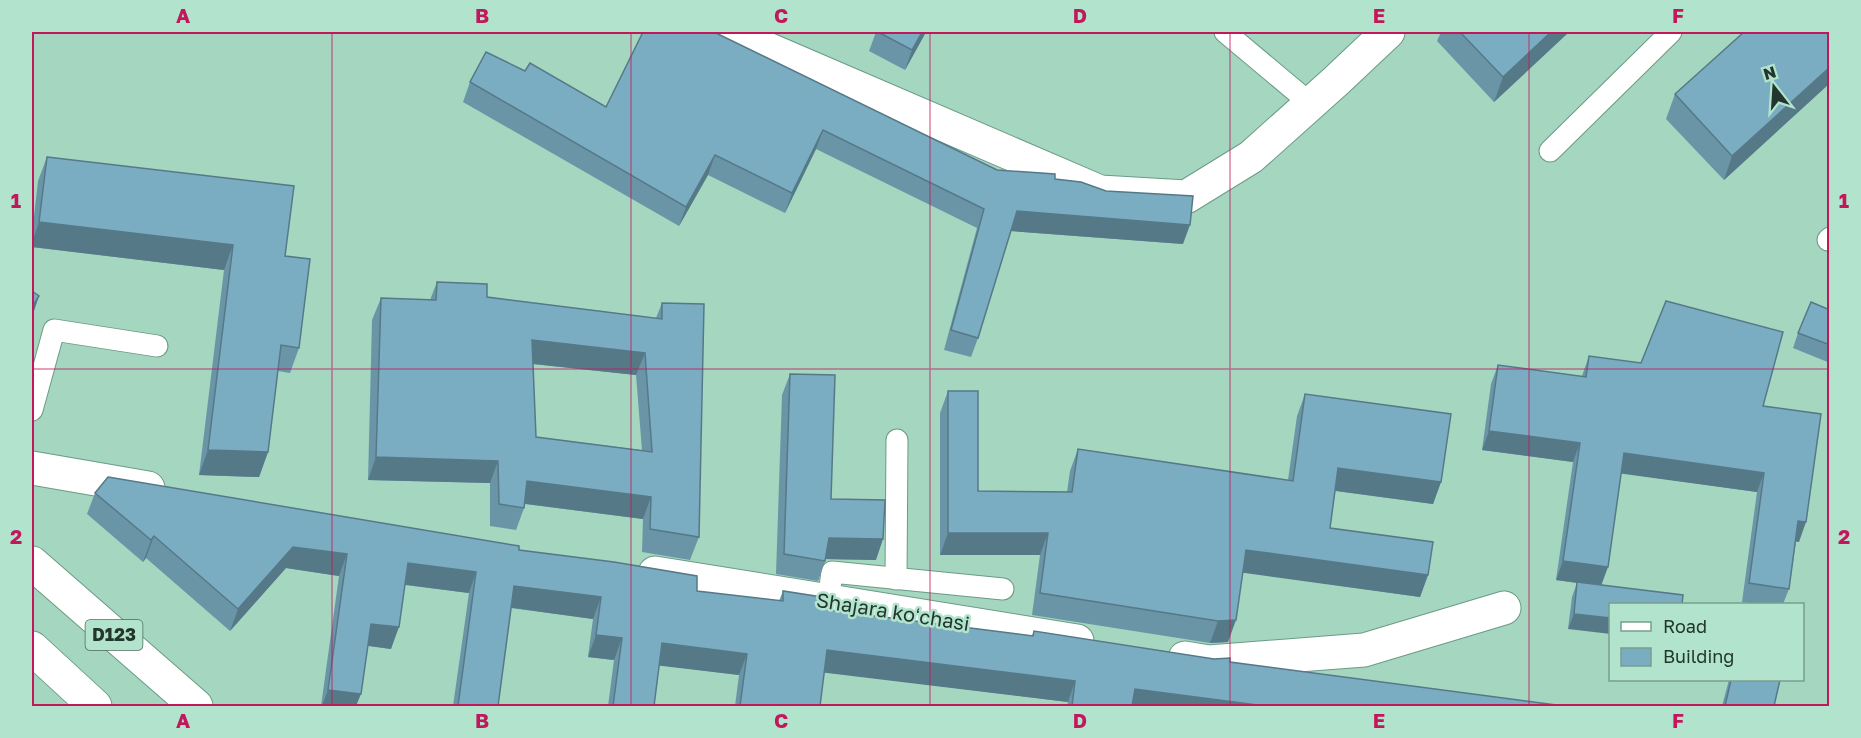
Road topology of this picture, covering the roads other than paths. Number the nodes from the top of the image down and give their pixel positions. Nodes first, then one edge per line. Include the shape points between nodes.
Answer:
1 (728, 32) edge
2 (1225, 32) edge
3 (1388, 32) edge
4 (1671, 32) edge
5 (1311, 104) junction
6 (1550, 151) dead end
7 (157, 346) dead end
8 (32, 410) edge
9 (897, 440) dead end
10 (32, 468) edge
11 (172, 492) edge
12 (32, 563) edge
13 (629, 569) edge
14 (896, 579) junction
15 (1003, 590) dead end
16 (828, 602) junction
17 (1504, 608) dead end
18 (1105, 646) edge
19 (32, 648) edge
20 (1151, 653) edge
21 (94, 706) edge
22 (196, 706) edge

1 - 5 street via 1100,192 1186,197 1251,157
2 - 5 lane
3 - 5 street
4 - 6 lane
7 - 8 lane via 54,330
9 - 14 lane
10 - 11 street
12 - 22 street, D123
13 - 16 street, Shajara koʻchasi
14 - 15 lane
14 - 16 lane via 832,572
16 - 18 street, Shajara koʻchasi
17 - 20 street via 1364,650 1209,662
19 - 21 street

